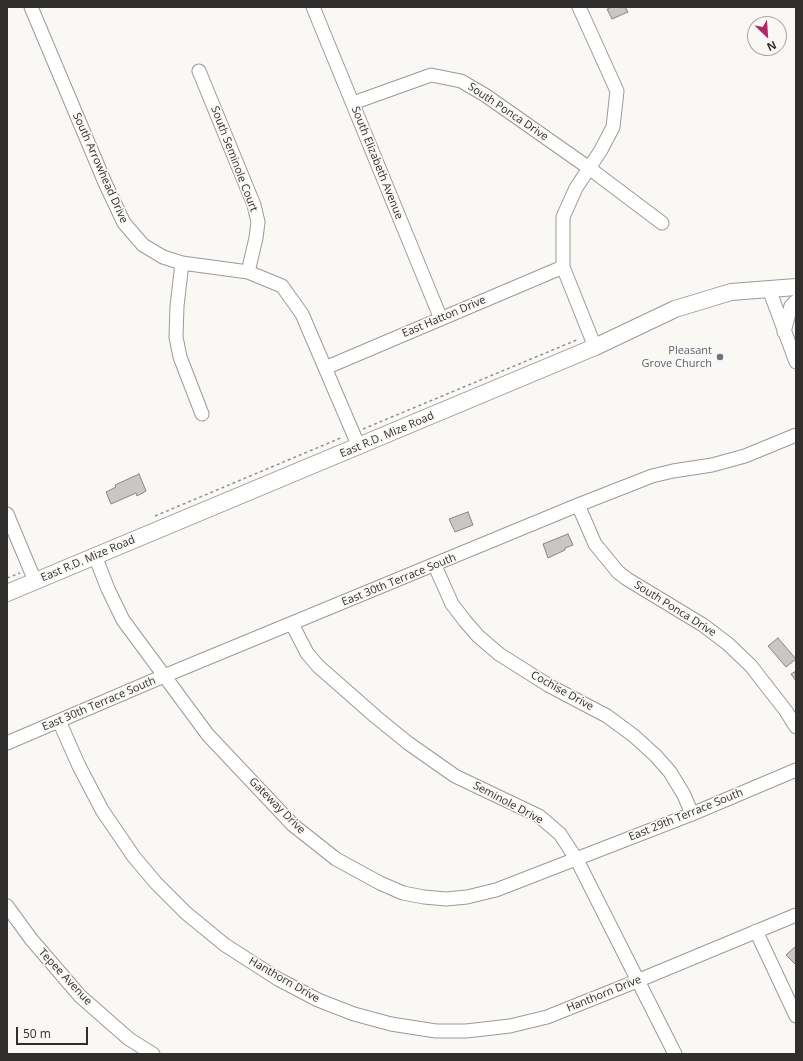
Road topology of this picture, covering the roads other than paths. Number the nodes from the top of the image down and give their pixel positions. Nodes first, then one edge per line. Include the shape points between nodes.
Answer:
1 (31, 7) edge
2 (313, 7) edge
3 (579, 7) edge
4 (199, 72) dead end
5 (353, 103) junction
6 (589, 168) junction
7 (662, 223) dead end
8 (182, 263) junction
9 (563, 267) junction
10 (248, 272) junction
11 (796, 287) edge
12 (769, 289) junction
13 (796, 301) edge
14 (441, 318) junction
15 (784, 332) junction
16 (595, 347) junction
17 (796, 362) edge
18 (325, 368) junction
19 (202, 414) dead end
20 (796, 435) edge
21 (359, 447) junction
22 (578, 506) junction
23 (7, 514) edge
24 (95, 556) junction
25 (435, 566) junction
26 (35, 581) junction
27 (7, 593) edge
28 (292, 624) junction
29 (164, 676) junction
30 (59, 721) junction
31 (796, 727) edge
32 (7, 743) edge
33 (796, 770) edge
34 (692, 814) junction
35 (577, 860) junction
36 (7, 906) edge
37 (796, 914) edge
38 (756, 931) junction
39 (637, 981) junction
40 (796, 1016) edge
41 (153, 1054) edge
42 (675, 1054) edge

1 - 8 street, South Arrowhead Drive via 124,224 143,245
2 - 5 street, South Elizabeth Avenue
3 - 6 street via 617,91 613,127
4 - 10 street, South Seminole Court via 254,205 258,222
5 - 6 street, South Ponca Drive via 431,75 461,81
5 - 14 street, South Elizabeth Avenue
6 - 7 street, South Ponca Drive
6 - 9 street via 576,188 563,217
8 - 10 street, South Arrowhead Drive
8 - 19 street via 176,337 180,357
9 - 14 street, East Hatton Drive
9 - 16 street
10 - 18 street, South Arrowhead Drive via 282,286 302,314
11 - 12 main road, East R.D. Mize Road
12 - 15 street
12 - 16 main road, East R.D. Mize Road via 731,292 675,309
13 - 15 street via 791,306
14 - 18 street, East Hatton Drive
15 - 17 street
16 - 21 main road, East R.D. Mize Road
18 - 21 street, South Arrowhead Drive
20 - 22 street, East 30th Terrace South via 745,456 652,476
21 - 24 main road, East R.D. Mize Road
22 - 25 street, East 30th Terrace South
22 - 31 street, South Ponca Drive via 595,544 618,572 703,625 728,644 751,666
23 - 26 street
24 - 26 main road, East R.D. Mize Road
24 - 29 street, Gateway Drive via 123,620
25 - 28 street, East 30th Terrace South
25 - 34 street, Cochise Drive via 452,604 478,636 499,654 607,716 634,736 670,772 684,794
26 - 27 main road, East R.D. Mize Road
28 - 29 street, East 30th Terrace South
28 - 35 street, Seminole Drive via 307,653 318,666 376,717 455,776 539,816 560,834
29 - 30 street, East 30th Terrace South
29 - 35 street, Gateway Drive via 208,735 293,825 336,859 380,883 424,897 467,897 496,890
30 - 32 street, East 30th Terrace South
30 - 39 street, Hanthorn Drive via 102,810 134,857 156,883 186,913 225,945 278,980 318,1000 354,1014 391,1024 436,1031 466,1031 510,1026 547,1017
33 - 34 street, East 29th Terrace South
34 - 35 street, East 29th Terrace South
35 - 39 street, Seminole Drive
36 - 41 street, Tepee Avenue via 31,939 80,996 129,1039
37 - 38 street, Hanthorn Drive
38 - 39 street, Hanthorn Drive
38 - 40 street
39 - 42 street, Seminole Drive

